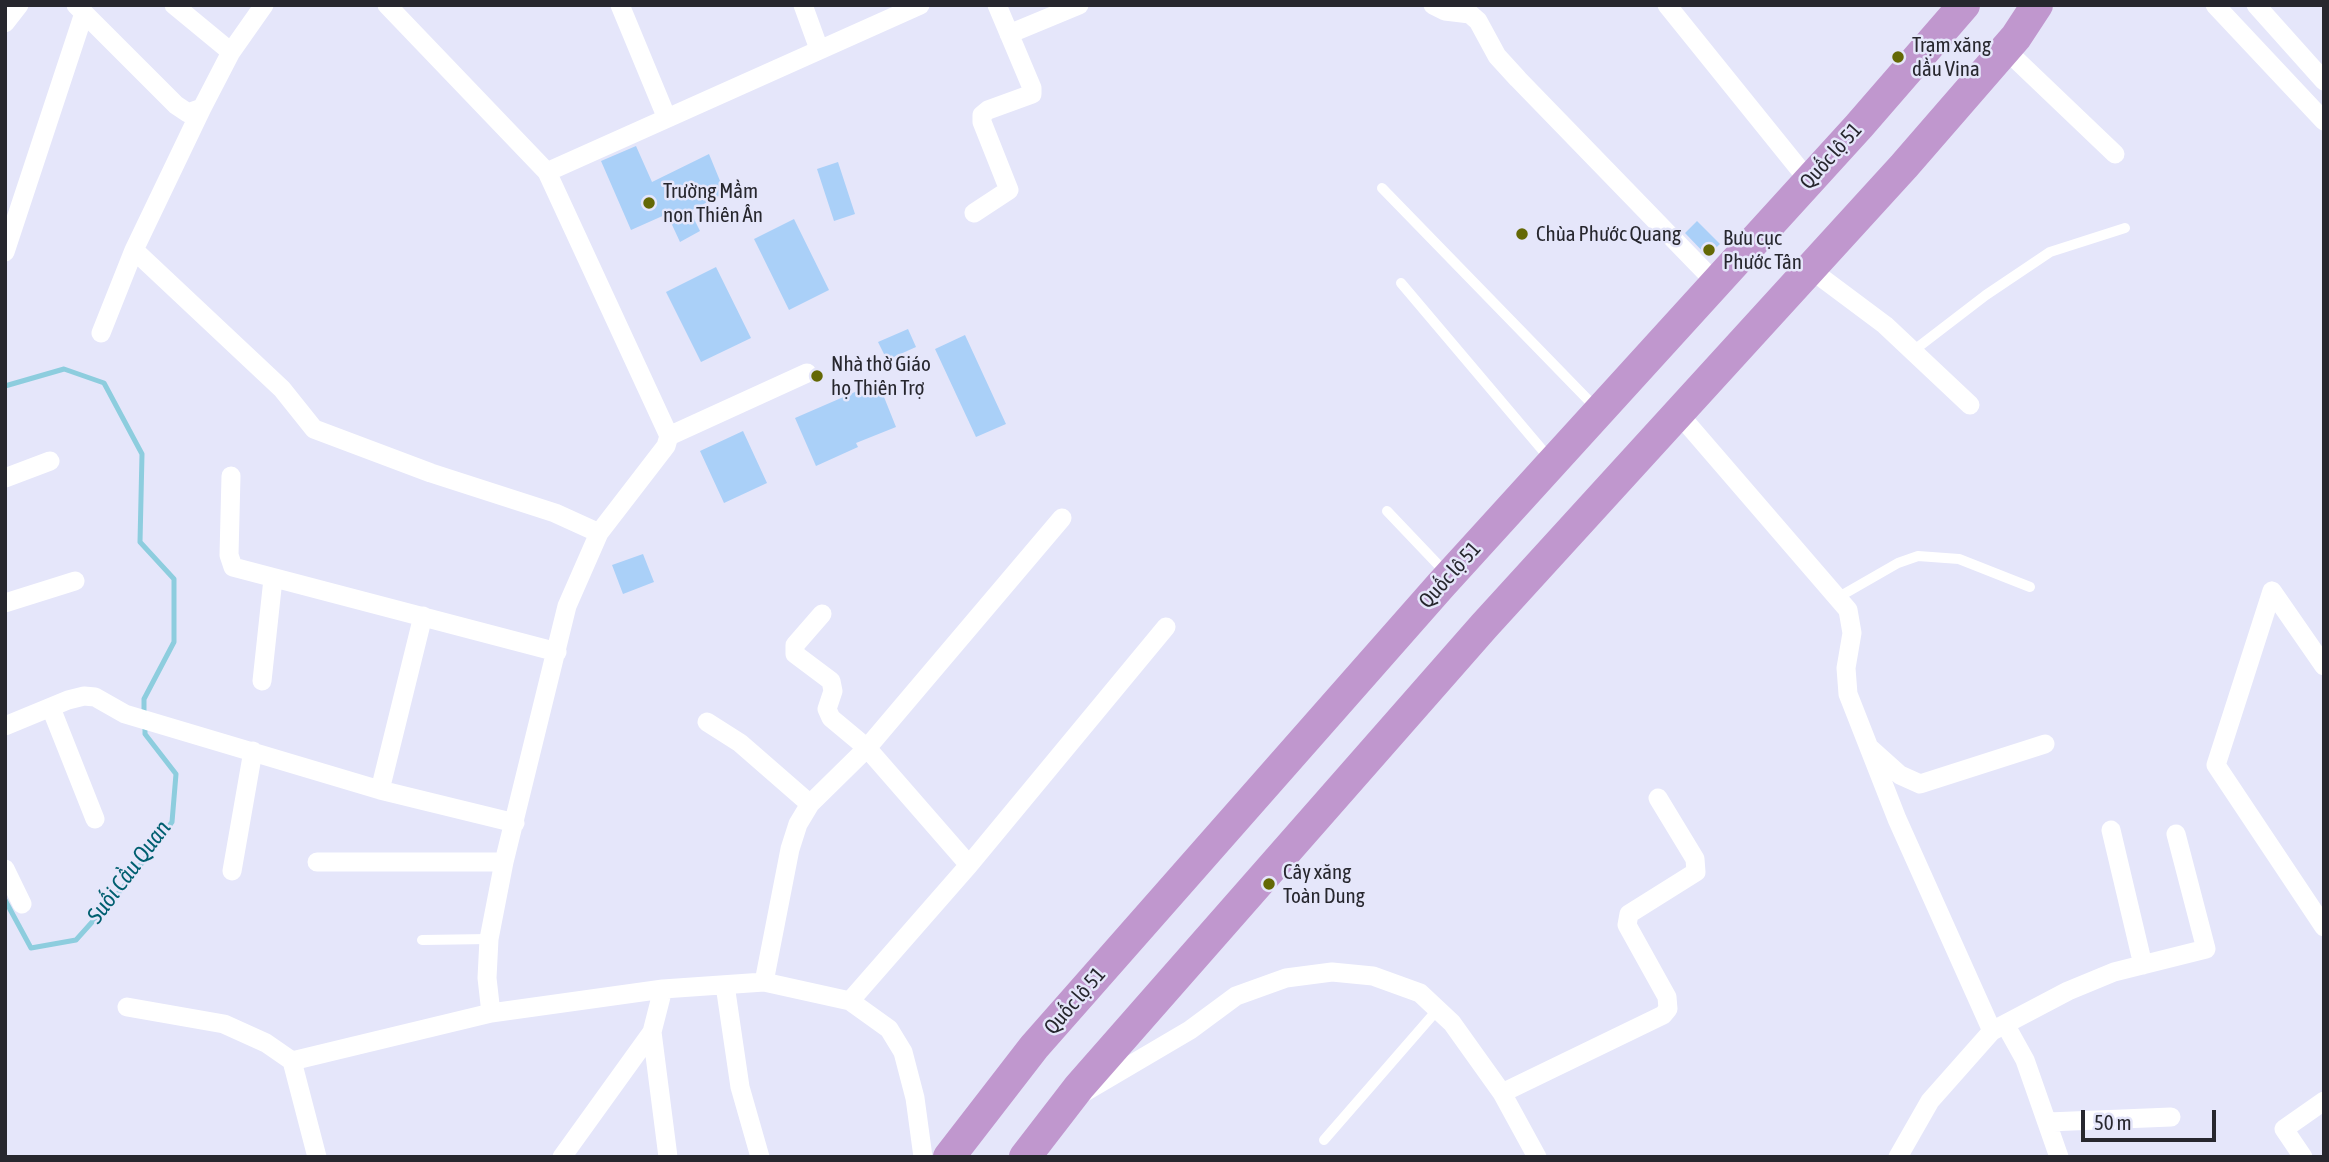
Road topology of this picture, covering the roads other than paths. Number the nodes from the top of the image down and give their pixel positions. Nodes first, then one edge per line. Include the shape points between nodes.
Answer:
1 (19, 5) edge
2 (174, 5) edge
3 (264, 5) edge
4 (387, 5) edge
5 (620, 5) edge
6 (803, 5) edge
7 (920, 5) edge
8 (997, 5) edge
9 (1079, 5) edge
10 (1433, 5) edge
11 (1667, 5) edge
12 (1964, 5) edge
13 (2037, 5) edge
14 (2215, 5) edge
15 (2256, 5) edge
16 (80, 9) edge
17 (5, 23) edge
18 (1009, 34) junction
19 (819, 49) junction
20 (2005, 49) junction
21 (231, 52) junction
22 (2324, 81) edge
23 (202, 108) junction
24 (2320, 109) edge
25 (666, 116) junction
26 (2115, 154) dead end
27 (547, 172) junction
28 (1809, 181) junction
29 (1382, 188) dead end
30 (974, 213) dead end
31 (2125, 228) dead end
32 (134, 250) junction
33 (5, 252) edge
34 (1810, 269) junction
35 (1401, 283) dead end
36 (1716, 283) junction
37 (101, 333) dead end
38 (1913, 351) junction
39 (807, 373) dead end
40 (1970, 405) dead end
41 (1599, 411) junction
42 (1678, 413) junction
43 (669, 436) junction
44 (50, 461) dead end
45 (1552, 462) junction
46 (231, 476) dead end
47 (5, 478) edge
48 (1387, 511) dead end
49 (1062, 518) dead end
50 (599, 533) junction
51 (1448, 576) junction
52 (273, 579) junction
53 (75, 581) dead end
54 (2030, 587) dead end
55 (1838, 598) junction
56 (5, 603) edge
57 (822, 614) dead end
58 (424, 616) junction
59 (1166, 627) dead end
60 (557, 652) junction
61 (2324, 666) edge
62 (262, 681) dead end
63 (51, 708) junction
64 (707, 722) dead end
65 (5, 726) edge
66 (2045, 744) dead end
67 (1867, 746) junction
68 (866, 748) junction
69 (253, 751) junction
70 (380, 790) junction
71 (1658, 798) dead end
72 (810, 804) junction
73 (95, 819) dead end
74 (515, 822) junction
75 (2110, 830) dead end
76 (2176, 834) dead end
77 (317, 862) dead end
78 (504, 862) junction
79 (970, 865) junction
80 (5, 869) edge
81 (232, 871) dead end
82 (22, 904) dead end
83 (2324, 927) edge
84 (489, 939) junction
85 (422, 940) dead end
86 (2143, 965) junction
87 (764, 982) junction
88 (725, 985) junction
89 (663, 989) junction
90 (850, 1001) junction
91 (127, 1007) dead end
92 (1438, 1009) junction
93 (491, 1013) junction
94 (1998, 1027) junction
95 (652, 1032) junction
96 (292, 1061) junction
97 (1502, 1093) junction
98 (1070, 1099) junction
99 (2324, 1101) edge
100 (2171, 1117) dead end
101 (2048, 1122) junction
102 (1324, 1140) dead end
103 (317, 1157) edge
104 (562, 1157) edge
105 (668, 1157) edge
106 (761, 1157) edge
107 (923, 1157) edge
108 (948, 1157) edge
109 (1025, 1157) edge
110 (1537, 1157) edge
111 (1898, 1157) edge
112 (2059, 1157) edge
113 (2303, 1157) edge

1 - 17 street
2 - 21 street
3 - 21 street
4 - 27 street
5 - 25 street
6 - 19 street
7 - 19 street
8 - 18 street
9 - 18 street
10 - 36 street via 1470,14 1497,56
11 - 28 street
12 - 28 highway, Quốc lộ 51
13 - 20 highway
14 - 24 street
15 - 22 street
16 - 23 street via 176,105 188,113
16 - 33 street
18 - 30 street via 1032,94 982,115 1009,190
19 - 25 street
20 - 26 street
20 - 34 highway
21 - 23 street
23 - 32 street
25 - 27 street
27 - 43 street
28 - 36 highway, Quốc lộ 51
29 - 41 lane
31 - 38 lane via 2050,252
32 - 37 street
32 - 50 street via 282,389 314,429 555,513
34 - 38 street
34 - 42 highway
35 - 45 lane
36 - 41 highway, Quốc lộ 51
38 - 40 street
39 - 43 street
41 - 45 highway, Quốc lộ 51
42 - 55 street
42 - 98 highway via 1484,626
43 - 50 street
44 - 47 street
45 - 51 highway, Quốc lộ 51
46 - 52 street via 229,555 233,567
48 - 51 lane
49 - 68 street
50 - 60 street via 567,607
51 - 108 highway, Quốc lộ 51 via 1034,1047
52 - 58 street
52 - 62 street
53 - 56 street
54 - 55 lane via 1959,559 1918,556
55 - 67 street via 1852,620 1846,684
57 - 68 street via 795,645 795,654 831,681 827,709 831,718
58 - 60 street
58 - 70 street
59 - 79 street
60 - 74 street
61 - 83 street via 2272,591 2216,765
63 - 65 street
63 - 69 street via 84,696 95,697 125,714
63 - 73 street
64 - 72 street via 740,743
66 - 67 street via 1920,784 1900,775
67 - 94 street
68 - 72 street
68 - 79 street
69 - 70 street
69 - 81 street
70 - 74 street
71 - 97 street via 1695,859 1696,872 1634,910 1627,925 1667,997 1668,1009
72 - 87 street via 790,849
74 - 78 street
75 - 86 street
76 - 86 street via 2206,949
77 - 78 street
78 - 84 street
79 - 90 street
80 - 82 street
84 - 85 lane
84 - 93 street
86 - 94 street via 2068,991
87 - 88 street
87 - 90 street
88 - 89 street
88 - 106 street via 735,1062
89 - 93 street
89 - 95 street
90 - 107 street via 889,1030 903,1052
91 - 96 street via 224,1024
92 - 97 street
92 - 98 street via 1420,993 1373,976 1332,972 1286,978 1236,996 1189,1030
92 - 102 lane
93 - 96 street
94 - 101 street via 2025,1060
94 - 111 street via 1930,1101
95 - 104 street
95 - 105 street
96 - 103 street
97 - 110 street
98 - 109 highway
99 - 113 street via 2284,1129
100 - 101 street
101 - 112 street

